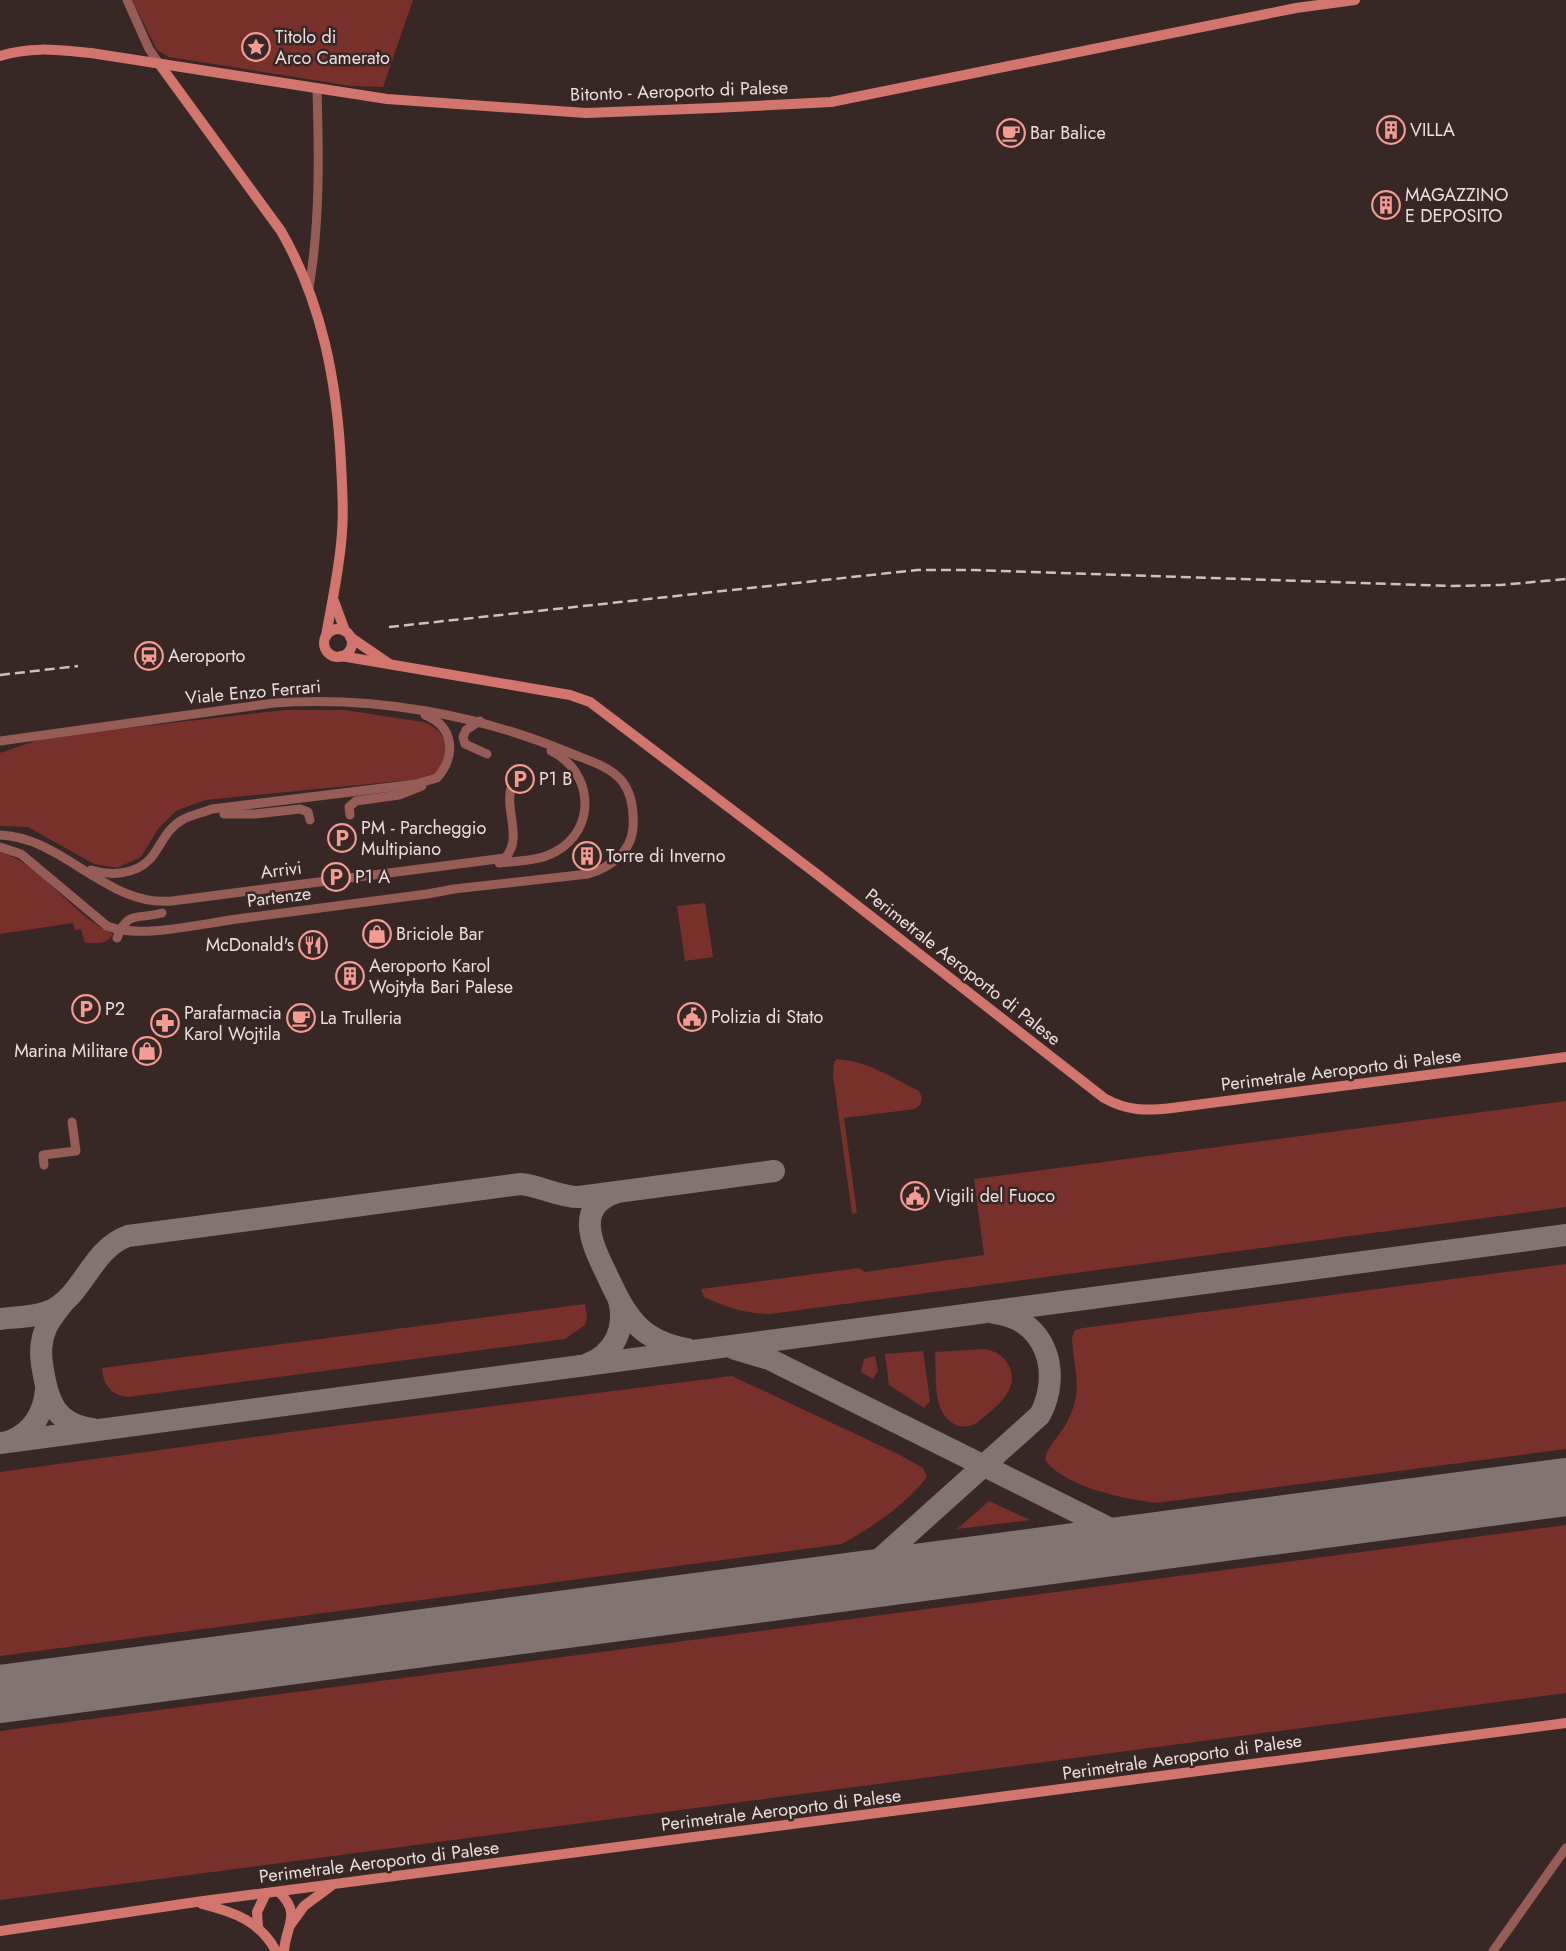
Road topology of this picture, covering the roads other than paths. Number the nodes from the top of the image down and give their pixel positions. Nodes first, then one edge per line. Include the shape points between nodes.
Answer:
1 (127, 0) edge
2 (1355, 0) edge
3 (0, 56) edge
4 (160, 65) junction
5 (317, 90) junction
6 (310, 288) junction
7 (334, 602) junction
8 (348, 634) junction
9 (326, 636) junction
10 (341, 656) junction
11 (391, 665) junction
12 (410, 710) junction
13 (480, 721) junction
14 (508, 730) junction
15 (0, 744) edge
16 (487, 754) dead end
17 (430, 782) junction
18 (512, 785) dead end
19 (194, 815) junction
20 (350, 815) dead end
21 (310, 820) dead end
22 (0, 835) edge
23 (0, 847) edge
24 (72, 863) junction
25 (455, 869) dead end
26 (162, 913) dead end
27 (117, 938) dead end
28 (1566, 1057) edge
29 (72, 1122) dead end
30 (44, 1165) dead end
31 (1566, 1723) edge
32 (1566, 1848) edge
33 (334, 1884) junction
34 (279, 1892) junction
35 (266, 1893) junction
36 (196, 1902) junction
37 (291, 1924) junction
38 (258, 1927) junction
39 (0, 1931) edge
40 (276, 1951) edge
41 (284, 1951) edge
42 (1493, 1951) edge

1 - 4 street via 149,49
2 - 5 street, Bitonto - Aeroporto di Palese via 1296,8 831,102 586,113 387,99
3 - 4 street, Bitonto - Aeroporto di Palese via 44,48
4 - 5 street, Bitonto - Aeroporto di Palese
4 - 6 street via 281,231
5 - 6 street via 315,238
6 - 7 street via 329,364 340,438 343,531
7 - 8 street
7 - 9 street
8 - 9 street via 337,629
8 - 10 street via 351,648
8 - 11 street, Perimetrale Aeroporto di Palese
9 - 10 street via 324,644 327,651 333,656
10 - 11 street, Perimetrale Aeroporto di Palese
11 - 28 street, Perimetrale Aeroporto di Palese via 570,695 590,702 1104,1098 1120,1106 1143,1111 1172,1108
12 - 13 street, Viale Enzo Ferrari
12 - 15 street, Viale Enzo Ferrari via 317,700 274,703 17,738
12 - 17 street via 440,723 449,737 451,745 444,771
13 - 14 street, Viale Enzo Ferrari
13 - 16 street via 466,730 463,738 465,744
14 - 23 street, Partenze, bridge via 611,771 627,789 634,816 632,832 619,857 604,869 588,874 125,932 107,926 21,854
14 - 25 street via 562,756 574,768 586,795 575,836 555,852 528,860
17 - 19 street
17 - 20 street via 399,795 356,801 349,807
18 - 24 street, Arrivi via 509,797 513,840 511,851 505,858 155,902 130,895
19 - 21 street via 300,809 308,812
19 - 24 street via 181,820 166,833 149,859 134,869 115,874 102,873
22 - 24 street, Arrivi via 32,842
26 - 27 street via 128,919
29 - 30 street via 76,1150 43,1155
31 - 33 street, Perimetrale Aeroporto di Palese
32 - 42 street
33 - 34 street, Perimetrale Aeroporto di Palese
33 - 37 street via 304,1906
34 - 35 street, Perimetrale Aeroporto di Palese
34 - 37 street via 290,1906
35 - 36 street, Perimetrale Aeroporto di Palese
35 - 38 street via 257,1912
36 - 38 street via 239,1914
36 - 39 street, Perimetrale Aeroporto di Palese
37 - 41 street
38 - 40 street

